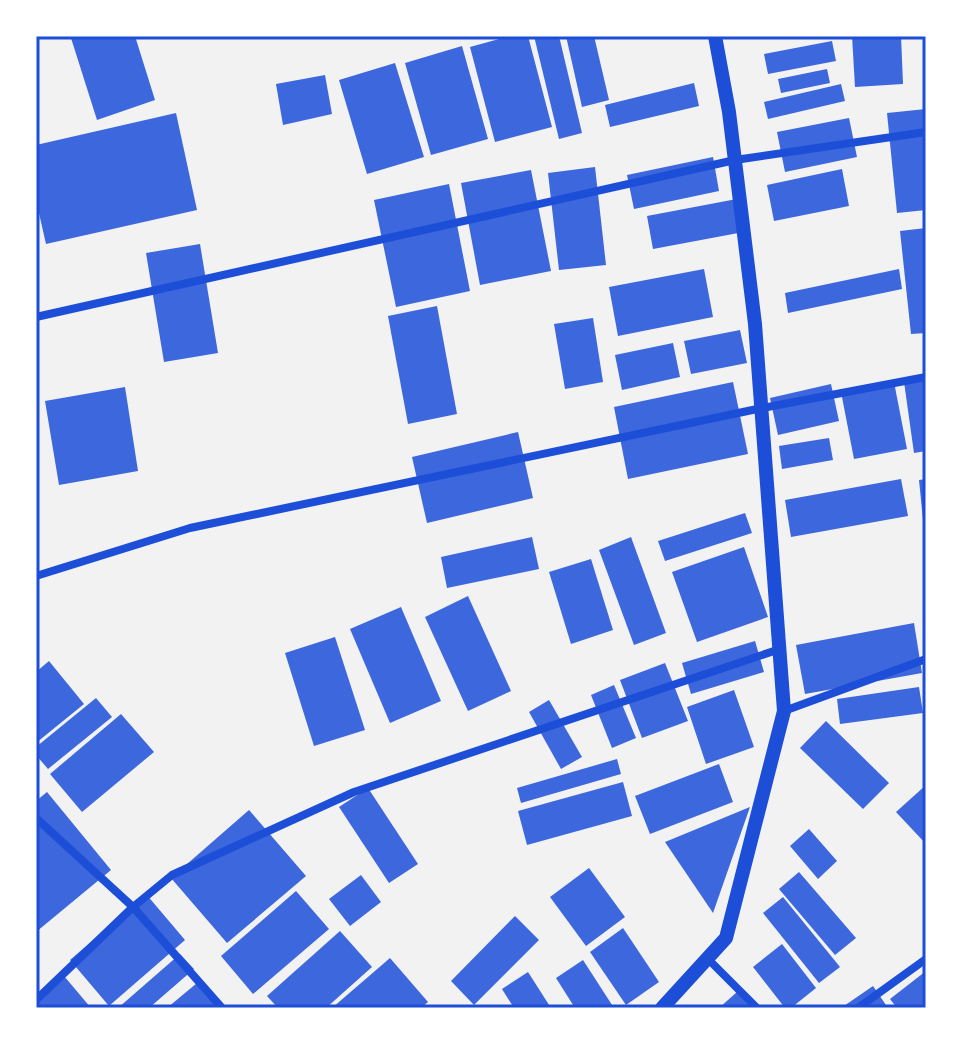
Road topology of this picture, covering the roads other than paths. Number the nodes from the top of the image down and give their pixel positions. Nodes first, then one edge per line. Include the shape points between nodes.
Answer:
1 (715, 36) edge
2 (926, 132) edge
3 (735, 160) junction
4 (36, 317) edge
5 (926, 377) edge
6 (762, 408) junction
7 (36, 576) edge
8 (780, 649) junction
9 (926, 659) edge
10 (784, 711) junction
11 (36, 818) edge
12 (133, 907) junction
13 (708, 959) junction
14 (926, 959) edge
15 (36, 1000) edge
16 (222, 1008) edge
17 (662, 1008) edge
18 (757, 1008) edge
19 (858, 1008) edge

1 - 3 street
2 - 3 street
3 - 4 street
3 - 6 street
5 - 6 street
6 - 7 street via 190,528
6 - 8 street
8 - 10 street
8 - 12 street via 354,792 172,875
9 - 10 street
10 - 13 street via 726,938
11 - 12 street
12 - 15 street
12 - 16 street
13 - 17 street
13 - 18 street
14 - 19 street

